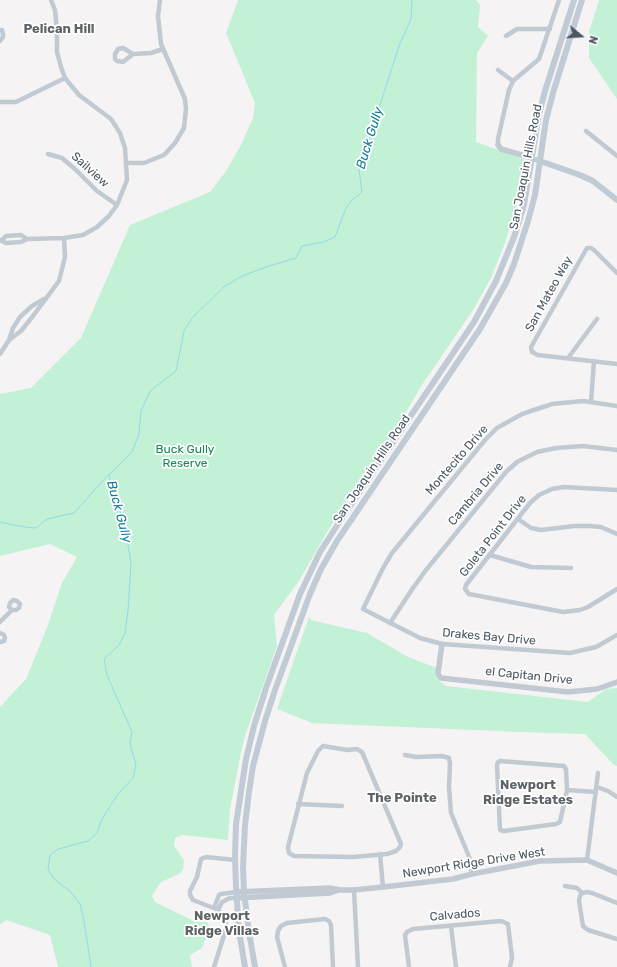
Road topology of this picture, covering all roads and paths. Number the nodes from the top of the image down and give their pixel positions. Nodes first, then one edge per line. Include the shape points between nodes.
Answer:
1 (51, 0) edge
2 (160, 0) edge
3 (559, 0) edge
4 (574, 0) edge
5 (582, 0) edge
6 (550, 29) junction
7 (0, 30) edge
8 (506, 36) dead end
9 (0, 41) edge
10 (163, 49) junction
11 (133, 54) dead end
12 (498, 70) dead end
13 (65, 78) junction
14 (513, 81) junction
15 (0, 102) edge
16 (586, 131) dead end
17 (498, 145) joint
18 (48, 154) dead end
19 (617, 156) edge
20 (532, 158) junction
21 (540, 161) junction
22 (127, 163) junction
23 (617, 200) edge
24 (117, 205) junction
25 (64, 238) junction
26 (27, 239) junction
27 (1, 240) edge
28 (617, 273) edge
29 (45, 298) junction
30 (597, 320) dead end
31 (9, 340) junction
32 (0, 354) edge
33 (568, 358) junction
34 (594, 361) junction
35 (617, 364) edge
36 (591, 402) junction
37 (617, 406) edge
38 (617, 450) edge
39 (617, 490) edge
40 (518, 519) junction
41 (617, 534) edge
42 (490, 555) junction
43 (571, 568) dead end
44 (617, 589) edge
45 (363, 609) joint
46 (12, 610) dead end
47 (0, 622) edge
48 (390, 623) junction
49 (0, 633) edge
50 (617, 635) edge
51 (0, 642) edge
52 (442, 644) junction
53 (617, 682) edge
54 (405, 755) dead end
55 (598, 773) dead end
56 (596, 789) junction
57 (567, 790) junction
58 (617, 796) edge
59 (298, 804) junction
60 (342, 806) dead end
61 (380, 854) junction
62 (235, 860) junction
63 (587, 860) junction
64 (617, 873) edge
65 (472, 874) junction
66 (564, 886) dead end
67 (383, 887) junction
68 (354, 890) junction
69 (582, 893) junction
70 (236, 895) junction
71 (245, 895) junction
72 (617, 903) edge
73 (216, 909) junction
74 (451, 926) junction
75 (617, 939) edge
76 (214, 967) edge
77 (245, 967) edge
78 (255, 967) edge
79 (285, 967) edge
80 (333, 967) edge
81 (358, 967) edge
82 (409, 967) edge
83 (456, 967) edge
84 (510, 967) edge

1 - 13 street via 55,10 57,52
2 - 10 street via 158,16
3 - 6 street
4 - 20 main road, San Joaquin Hills Road via 545,91
5 - 21 main road, San Joaquin Hills Road via 552,93
6 - 8 street via 517,29
6 - 14 street via 538,59
7 - 9 street via 3,34
10 - 11 street
10 - 22 street via 184,99 184,128 176,143 164,155 144,163
12 - 14 street
13 - 15 street via 16,102
13 - 22 street via 78,95 111,119 120,133
14 - 17 street
16 - 19 street
17 - 20 street via 501,149
18 - 24 street, Sailview via 62,158 97,191
20 - 21 main road
20 - 62 main road, San Joaquin Hills Road via 527,193 507,256 474,322 320,552 300,594 254,726 236,824
21 - 23 main road via 593,181
21 - 71 main road, San Joaquin Hills Road via 528,221 506,283 480,329 337,541 310,594 267,715 253,766 245,833
22 - 24 street via 127,180
24 - 25 street via 97,227 83,235
25 - 26 street
25 - 29 street via 65,258 59,280
26 - 27 street via 6,243
26 - 27 street via 21,236 6,236
28 - 33 street, San Mateo Way via 594,250 587,248 531,347 532,352 538,355
29 - 31 street via 21,331
29 - 31 street via 20,317
30 - 33 street
31 - 32 street
33 - 34 street
34 - 35 street
34 - 36 street
36 - 37 street, Montecito Drive
36 - 45 street, Montecito Drive via 560,403 536,408 512,419 493,432 392,553
38 - 48 street, Cambria Drive via 583,446 556,448 537,452 517,462 426,570
39 - 40 street, Goleta Point Drive via 564,487 545,491 533,499
40 - 41 street via 531,528 541,530 590,526 601,527
40 - 42 street, Goleta Point Drive
42 - 43 street via 531,567
42 - 44 street, Goleta Point Drive via 466,586 467,592 572,612 588,607
45 - 48 street, Drakes Bay Drive
46 - 47 street
48 - 52 street, Drakes Bay Drive via 420,638
49 - 51 street via 5,638
50 - 52 street, Drakes Bay Drive via 596,647 570,653
52 - 53 street, el Capitan Drive via 438,673 441,678 568,692 597,689
54 - 65 street via 448,758 451,813 470,859
55 - 56 street
56 - 57 street
56 - 58 street
56 - 63 street
57 - 57 street via 564,766 498,762 500,830 560,822
59 - 60 street
59 - 61 street via 288,848 292,855 353,857
59 - 61 street via 307,773 323,746 357,749 362,752 401,844 396,851
61 - 67 street
62 - 70 main road, San Joaquin Hills Road
62 - 73 street via 203,857 199,861 197,877 190,888 190,895 196,902
63 - 64 street
63 - 65 street, Newport Ridge Drive West via 540,862
65 - 67 street, Newport Ridge Drive West via 453,879
66 - 69 street via 577,888
67 - 68 street, Newport Ridge Drive West
68 - 71 street, Newport Ridge Drive West via 330,888
68 - 81 street
69 - 72 street via 592,893
69 - 75 street via 579,901 585,929
70 - 71 street, Newport Ridge Drive West
70 - 73 street via 222,902
70 - 73 street via 219,895
70 - 77 main road, San Joaquin Hills Road
71 - 78 main road, San Joaquin Hills Road
73 - 76 street via 224,917 226,929
74 - 82 street, Calvados via 412,929 407,932 405,935
74 - 83 street
74 - 84 street, Calvados via 501,921 508,924 512,958
79 - 80 street via 277,937 282,926 286,923 325,918 331,925

